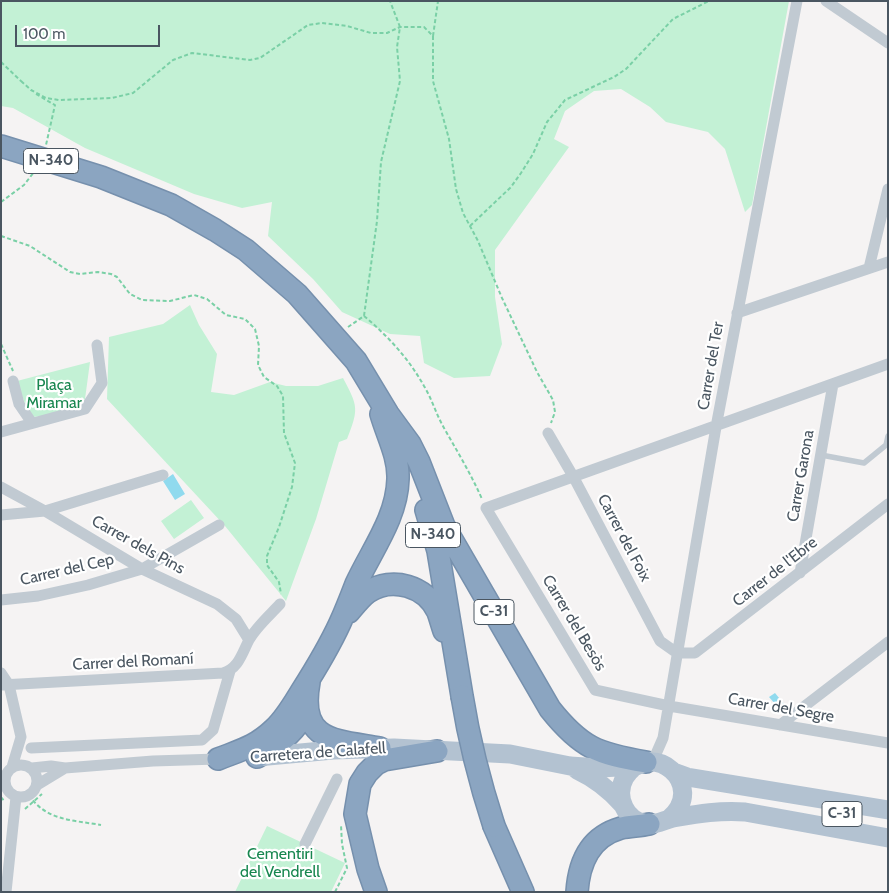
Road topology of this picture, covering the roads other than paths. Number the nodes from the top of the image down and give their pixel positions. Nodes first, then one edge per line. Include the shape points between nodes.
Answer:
1 (797, 1) edge
2 (826, 1) edge
3 (888, 43) edge
4 (1, 146) edge
5 (888, 189) edge
6 (888, 262) edge
7 (869, 268) junction
8 (737, 313) junction
9 (97, 345) dead end
10 (888, 364) edge
11 (13, 381) road end
12 (833, 384) junction
13 (373, 390) junction
14 (388, 414) junction
15 (32, 424) junction
16 (716, 427) junction
17 (1, 432) edge
18 (548, 433) road end
19 (888, 436) edge
20 (821, 455) junction
21 (163, 475) dead end
22 (573, 476) junction
23 (1, 487) edge
24 (888, 504) edge
25 (45, 511) junction
26 (1, 515) edge
27 (219, 525) dead end
28 (142, 568) junction
29 (800, 574) junction
30 (1, 600) edge
31 (280, 604) road end
32 (340, 624) junction
33 (249, 640) junction
34 (888, 642) edge
35 (677, 653) junction
36 (457, 661) junction
37 (230, 671) junction
38 (1, 673) edge
39 (310, 678) junction
40 (5, 685) edge
41 (669, 706) junction
42 (307, 709) junction
43 (780, 725) junction
44 (21, 737) junction
45 (663, 738) junction
46 (888, 743) edge
47 (32, 748) junction
48 (380, 748) junction
49 (437, 751) junction
50 (256, 757) junction
51 (218, 759) junction
52 (644, 764) junction
53 (570, 766) junction
54 (30, 767) junction
55 (65, 768) junction
56 (7, 769) edge
57 (679, 773) junction
58 (337, 779) dead end
59 (3, 784) edge
60 (36, 785) junction
61 (16, 796) junction
62 (623, 805) junction
63 (888, 810) edge
64 (674, 814) junction
65 (888, 823) edge
66 (649, 824) junction
67 (494, 826) junction
68 (888, 828) edge
69 (888, 838) edge
70 (305, 844) dead end
71 (6, 892) edge
72 (376, 892) edge
73 (506, 892) edge
74 (523, 892) edge
75 (577, 892) edge

1 - 8 street, Carrer del Ter
2 - 3 street
4 - 13 highway, N-340 via 110,181 171,205 246,250 297,294 356,361
5 - 7 street
6 - 7 street
7 - 8 street
8 - 16 street, Carrer del Ter
9 - 15 street via 102,383 85,409
10 - 12 street
11 - 15 street via 19,404
12 - 16 street
12 - 20 street, Carrer Garona
13 - 14 highway, N-340
13 - 32 highway via 395,455 398,480 390,517
14 - 36 highway, N-340 via 409,459 438,550
14 - 52 highway, C-31 via 410,444 444,526 550,709 582,742 603,753
15 - 17 street
16 - 22 street
16 - 35 street, Carrer del Ter
18 - 22 street, Carrer del Foix
19 - 20 lane via 886,445 864,463
20 - 29 street, Carrer Garona
21 - 25 street
22 - 35 street, Carrer del Foix via 660,641
22 - 41 street, Carrer del Besòs via 486,508 595,690
23 - 25 street, Carrer dels Pins
24 - 29 street, Carrer de l'Ebre
25 - 26 street
25 - 28 street, Carrer dels Pins
27 - 28 street, Carrer del Cep
28 - 30 street, Carrer del Cep via 88,585
28 - 33 street, Carrer dels Pins via 217,604 236,619
29 - 35 street, Carrer de l'Ebre via 695,653
31 - 33 street
32 - 36 highway via 368,593 377,588 391,584 414,588 427,597 437,611
32 - 39 highway
33 - 37 street via 244,654
34 - 43 street
35 - 41 street, Carrer del Ter
36 - 67 highway, N-340, bridge via 467,726
37 - 40 street, Carrer del Romaní
37 - 47 street via 213,730 202,740
38 - 40 street
39 - 42 highway
39 - 51 highway via 275,728 255,745
40 - 44 street
41 - 43 street, Carrer del Segre
41 - 45 street, Carrer del Ter
42 - 48 highway via 322,734 332,739
42 - 50 highway via 291,733 276,747
43 - 46 street, Carrer del Segre
44 - 47 street
44 - 56 street
45 - 52 street, Carrer del Ter via 656,754
45 - 57 street, Carrer del Ter via 666,757
47 - 54 street
48 - 49 main road, Carretera de Calafell / C-31
48 - 50 main road, Carretera de Calafell / C-31
49 - 53 main road, Carretera de Calafell / C-31 via 510,754
49 - 72 highway via 384,760 367,773 360,784 355,814
50 - 51 main road, Carretera de Calafell / C-31
51 - 55 street, Carretera de Calafell
52 - 53 main road, Carretera de Calafell / C-31 via 617,768
52 - 57 main road, C-31 via 666,766
52 - 62 main road via 624,779 621,788
53 - 62 main road, Carretera de Calafell / C-31 via 594,778
54 - 55 street, Carretera de Calafell
54 - 56 street via 21,764
54 - 60 street via 37,778
55 - 60 street, Carretera de Calafell
56 - 59 street
57 - 63 main road
57 - 64 main road via 682,800
57 - 65 main road, C-31 via 698,784 723,791
58 - 70 street
59 - 61 street
60 - 61 street via 29,795
61 - 71 street
62 - 66 main road, C-31 via 633,818
64 - 66 main road, C-31 via 660,824
64 - 68 main road, C-31 via 701,800 722,798
64 - 69 main road via 745,812
66 - 75 highway via 622,828 601,839 580,865
67 - 73 highway
67 - 74 highway, N-340

